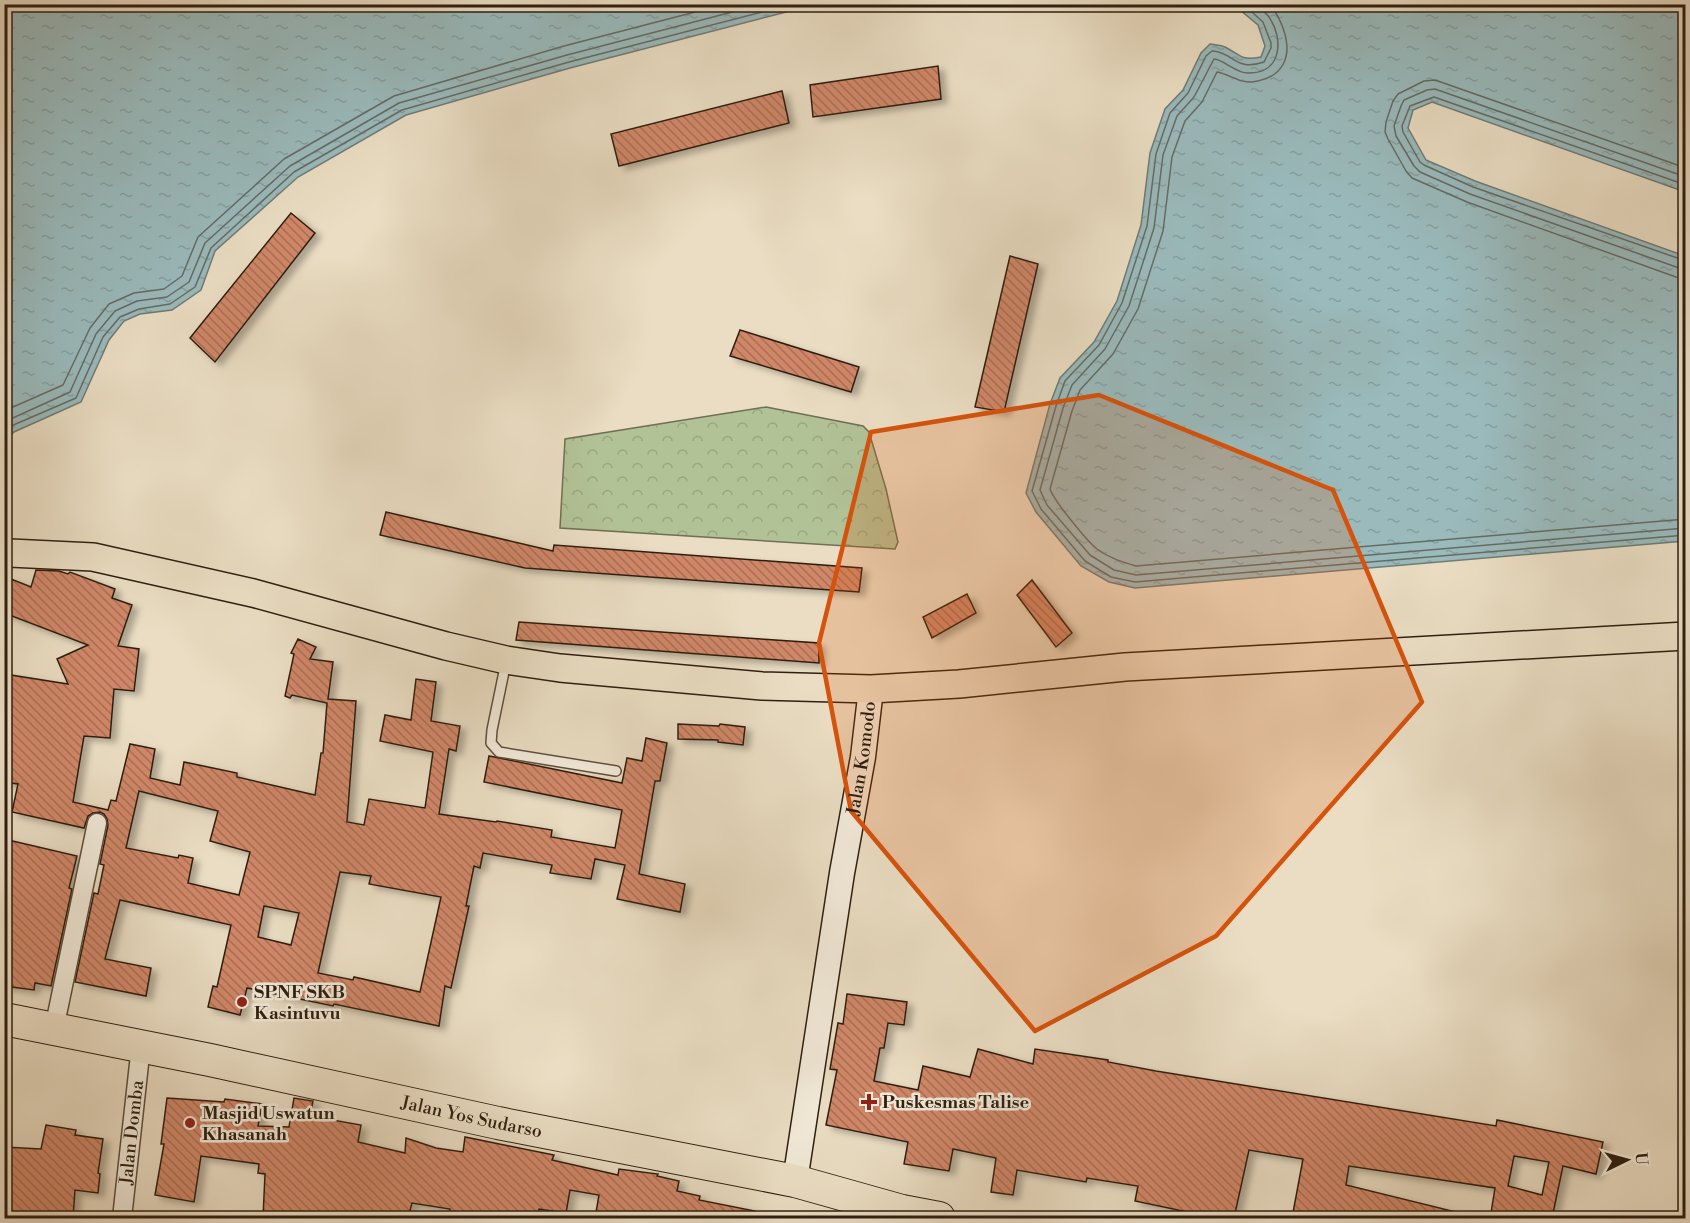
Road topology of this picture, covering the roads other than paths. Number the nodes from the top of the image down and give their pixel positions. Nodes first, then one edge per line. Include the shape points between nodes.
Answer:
1 (4, 555) edge
2 (1686, 636) edge
3 (506, 660) junction
4 (872, 689) junction
5 (616, 771) dead end
6 (97, 823) dead end
7 (4, 1019) edge
8 (54, 1029) junction
9 (141, 1046) junction
10 (795, 1181) junction
11 (122, 1218) edge
12 (939, 1218) edge

1 - 3 main road, Jalan Komodo via 93,557 254,593
2 - 4 main road via 1125,667
3 - 4 main road, Jalan Komodo via 762,686
3 - 5 lane via 491,743 499,752
4 - 10 street, Jalan Komodo
6 - 8 street
7 - 8 highway, Jalan Yos Sudarso
8 - 9 highway, Jalan Yos Sudarso
9 - 10 highway, Jalan Yos Sudarso via 498,1123
9 - 11 street, Jalan Domba
10 - 12 highway, Jalan Yos Sudarso

